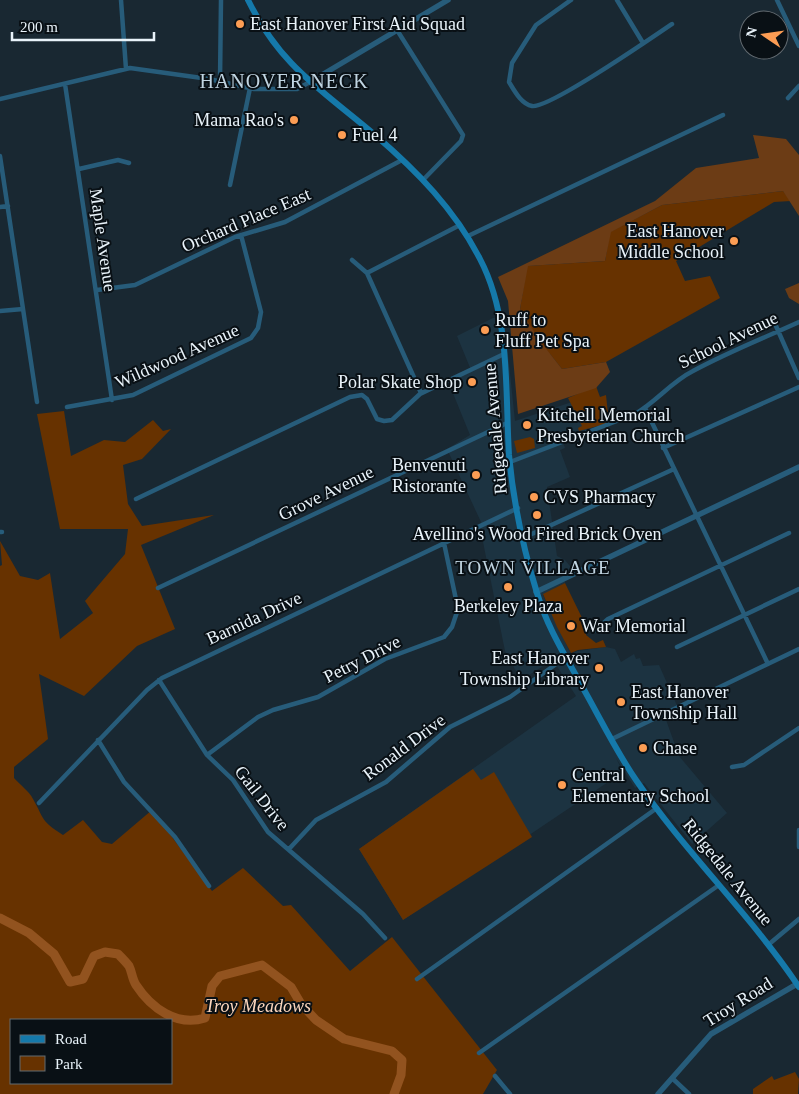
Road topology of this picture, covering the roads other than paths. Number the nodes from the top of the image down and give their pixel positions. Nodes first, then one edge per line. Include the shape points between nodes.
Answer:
1 (121, 0) edge
2 (221, 0) edge
3 (248, 0) edge
4 (448, 0) edge
5 (571, 0) edge
6 (617, 0) edge
7 (777, 0) edge
8 (672, 24) dead end
9 (397, 30) junction
10 (643, 43) junction
11 (799, 46) edge
12 (126, 69) junction
13 (220, 81) junction
14 (310, 82) junction
15 (65, 84) junction
16 (799, 86) edge
17 (250, 88) junction
18 (788, 98) dead end
19 (0, 99) edge
20 (723, 115) dead end
21 (0, 156) edge
22 (402, 160) junction
23 (129, 163) dead end
24 (79, 169) junction
25 (423, 180) junction
26 (230, 185) dead end
27 (8, 206) junction
28 (0, 207) edge
29 (460, 225) junction
30 (241, 235) junction
31 (468, 236) junction
32 (352, 260) dead end
33 (367, 273) junction
34 (97, 290) junction
35 (23, 308) junction
36 (0, 311) edge
37 (772, 317) dead end
38 (799, 322) edge
39 (778, 332) junction
40 (504, 354) junction
41 (799, 378) edge
42 (799, 387) edge
43 (421, 393) junction
44 (112, 400) junction
45 (37, 402) dead end
46 (67, 407) dead end
47 (645, 408) junction
48 (507, 423) junction
49 (664, 448) junction
50 (510, 462) junction
51 (799, 467) edge
52 (674, 469) junction
53 (136, 499) dead end
54 (518, 508) junction
55 (698, 516) junction
56 (789, 533) dead end
57 (524, 538) junction
58 (444, 543) junction
59 (722, 566) junction
60 (158, 588) dead end
61 (799, 589) edge
62 (536, 592) junction
63 (744, 615) junction
64 (596, 630) dead end
65 (677, 647) dead end
66 (799, 649) edge
67 (566, 657) junction
68 (768, 664) junction
69 (159, 680) junction
70 (799, 728) edge
71 (612, 739) junction
72 (98, 740) junction
73 (207, 754) junction
74 (732, 767) dead end
75 (38, 803) dead end
76 (657, 808) junction
77 (799, 830) edge
78 (799, 847) edge
79 (289, 849) junction
80 (719, 885) junction
81 (209, 886) dead end
82 (799, 919) edge
83 (385, 938) dead end
84 (768, 944) junction
85 (417, 979) dead end
86 (798, 985) edge
87 (479, 1053) dead end
88 (495, 1076) dead end
89 (672, 1078) junction
90 (510, 1094) edge
91 (658, 1094) edge
92 (689, 1094) edge

1 - 12 street
2 - 13 street
3 - 14 main road, Ridgedale Avenue via 274,45
4 - 9 street
5 - 10 street via 541,20 512,63 509,82 526,104 544,104
6 - 10 street
7 - 11 street
8 - 10 street
9 - 14 street
9 - 25 street via 463,135
12 - 13 street via 144,68
12 - 15 street
13 - 17 street
14 - 17 street via 297,90
14 - 22 main road, Ridgedale Avenue
15 - 19 street
15 - 24 street, Maple Avenue
16 - 18 street
17 - 26 street
20 - 31 street
21 - 27 street
22 - 25 main road, Ridgedale Avenue
22 - 30 street, Orchard Place East via 284,222
23 - 24 street via 118,160
24 - 34 street, Maple Avenue
25 - 29 main road, Ridgedale Avenue
27 - 28 street
27 - 35 street
29 - 31 main road, Ridgedale Avenue
29 - 33 street
30 - 34 street, Orchard Place East via 135,285
30 - 44 street, Wildwood Avenue via 261,312 255,333 233,347 133,395
31 - 40 main road, Ridgedale Avenue via 488,275 496,300
32 - 33 street
33 - 43 street
34 - 44 street, Maple Avenue
35 - 36 street
35 - 45 street
37 - 39 street
38 - 39 street, School Avenue
39 - 41 street
39 - 47 street, School Avenue via 694,370 674,382
40 - 43 street
40 - 48 main road, Ridgedale Avenue
42 - 49 street
43 - 53 street via 395,418 386,421 374,416 365,398 355,395
44 - 46 street, Wildwood Avenue
47 - 49 street
47 - 50 street, School Avenue via 612,425
48 - 50 main road, Ridgedale Avenue
48 - 60 street, Grove Avenue
49 - 52 street
50 - 54 main road, Ridgedale Avenue
51 - 55 street
52 - 55 street
52 - 57 street
54 - 57 main road, Ridgedale Avenue
54 - 58 street, Barnida Drive
55 - 59 street
55 - 62 street
56 - 59 street
57 - 62 main road, Ridgedale Avenue
58 - 69 street, Barnida Drive
58 - 73 street, Petry Drive via 458,609 452,628 444,637 385,659 318,696 266,714 242,727
59 - 63 street
59 - 64 street via 608,619
61 - 63 street
62 - 67 main road, Ridgedale Avenue
63 - 65 street
63 - 68 street
66 - 68 street
67 - 71 main road, Ridgedale Avenue
67 - 79 street, Ronald Drive via 510,697 450,728 386,782 316,820
68 - 71 street
69 - 72 street, Barnida Drive
69 - 73 street, Gail Drive
70 - 74 street via 744,765
71 - 76 main road, Ridgedale Avenue via 626,766
72 - 75 street, Barnida Drive
72 - 81 street via 124,782 175,837
73 - 79 street, Gail Drive via 232,780 268,832
76 - 80 main road, Ridgedale Avenue
76 - 85 street
77 - 78 street
79 - 83 street, Gail Drive via 364,914
80 - 84 main road, Ridgedale Avenue
80 - 87 street
82 - 84 street
84 - 86 main road, Ridgedale Avenue
86 - 89 street, Troy Road via 711,1034
88 - 90 street
89 - 91 street, Troy Road
89 - 92 street

